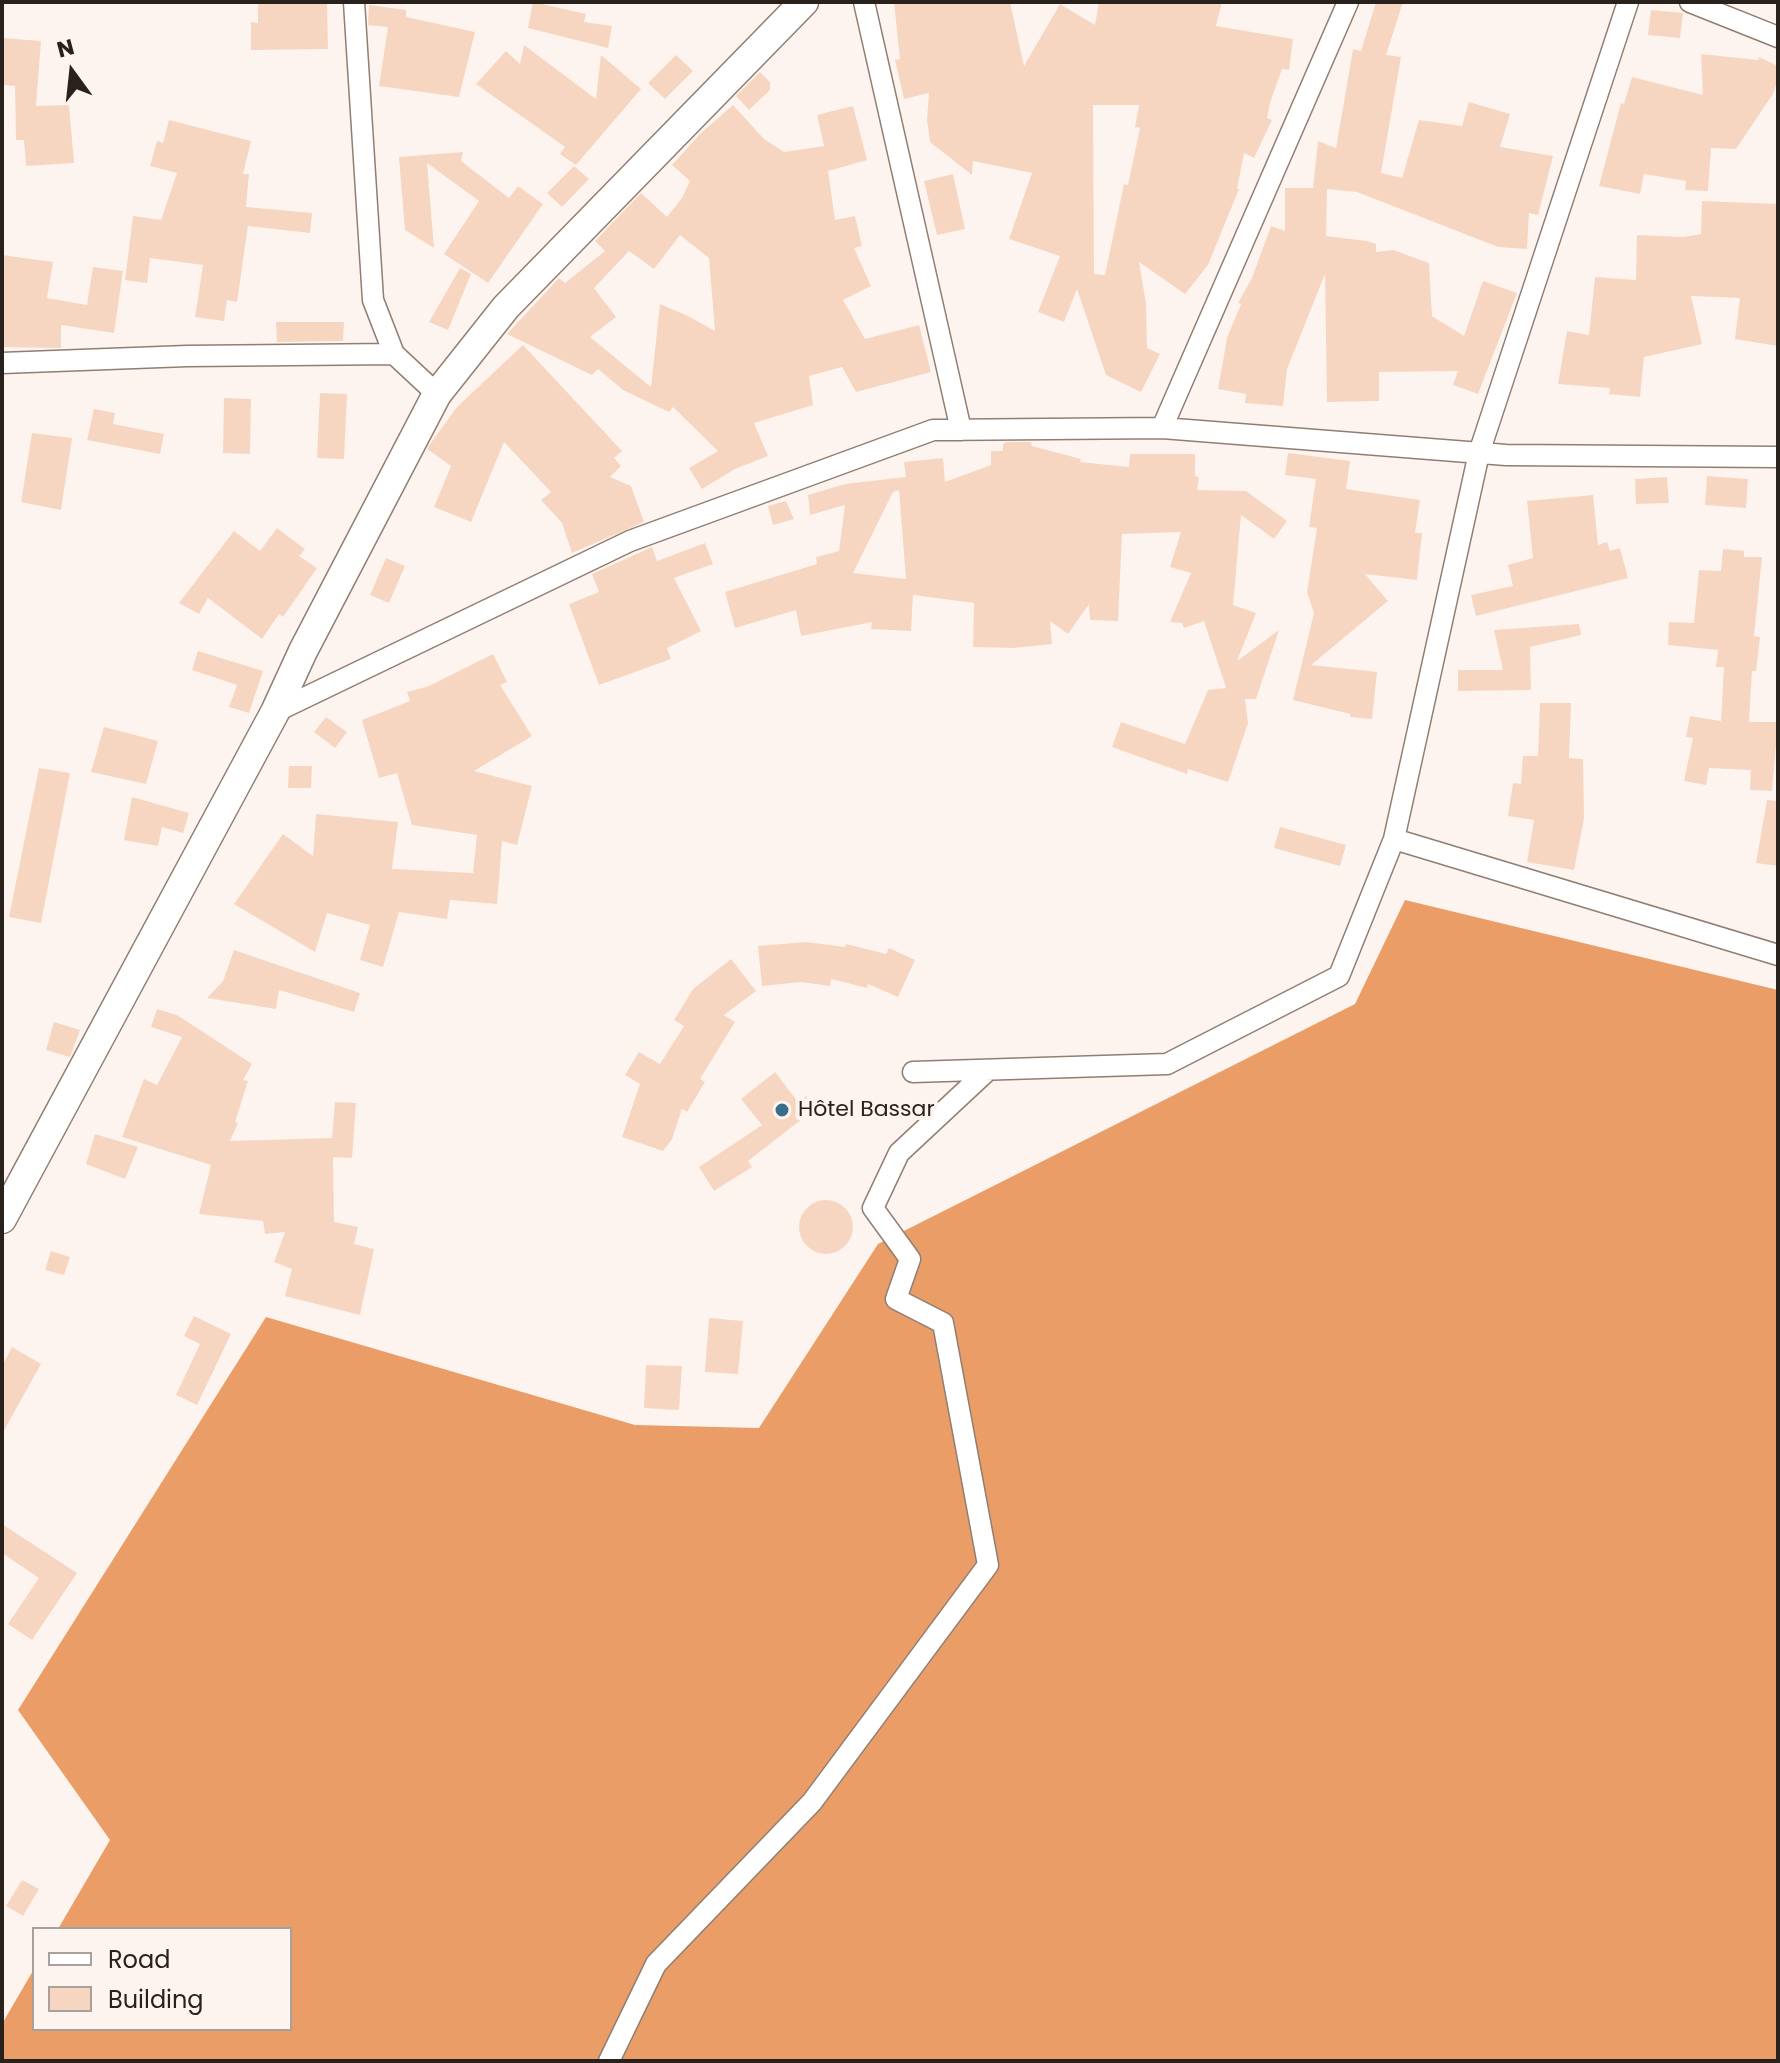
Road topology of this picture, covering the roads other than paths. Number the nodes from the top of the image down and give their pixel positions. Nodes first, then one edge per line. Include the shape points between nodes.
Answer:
1 (354, 2) edge
2 (804, 2) edge
3 (864, 2) edge
4 (1348, 2) edge
5 (1628, 2) edge
6 (1690, 2) edge
7 (1778, 37) edge
8 (394, 354) junction
9 (2, 363) edge
10 (437, 394) junction
11 (1162, 428) junction
12 (961, 430) junction
13 (1479, 453) junction
14 (1778, 457) edge
15 (275, 712) junction
16 (1394, 839) junction
17 (1778, 955) edge
18 (988, 1070) junction
19 (913, 1072) dead end
20 (2, 1219) edge
21 (609, 2061) edge

1 - 8 street via 373,300
2 - 10 street via 506,307
3 - 12 street
4 - 11 street
5 - 13 street
6 - 7 street
8 - 9 street
8 - 10 street
10 - 15 street
11 - 12 street
11 - 13 street
12 - 15 street via 933,430 630,541
13 - 14 street
13 - 16 street
15 - 20 street
16 - 17 street
16 - 18 street via 1339,976 1167,1064
18 - 19 street
18 - 21 street via 899,1153 873,1208 910,1259 896,1299 943,1323 988,1565 812,1802 656,1964

